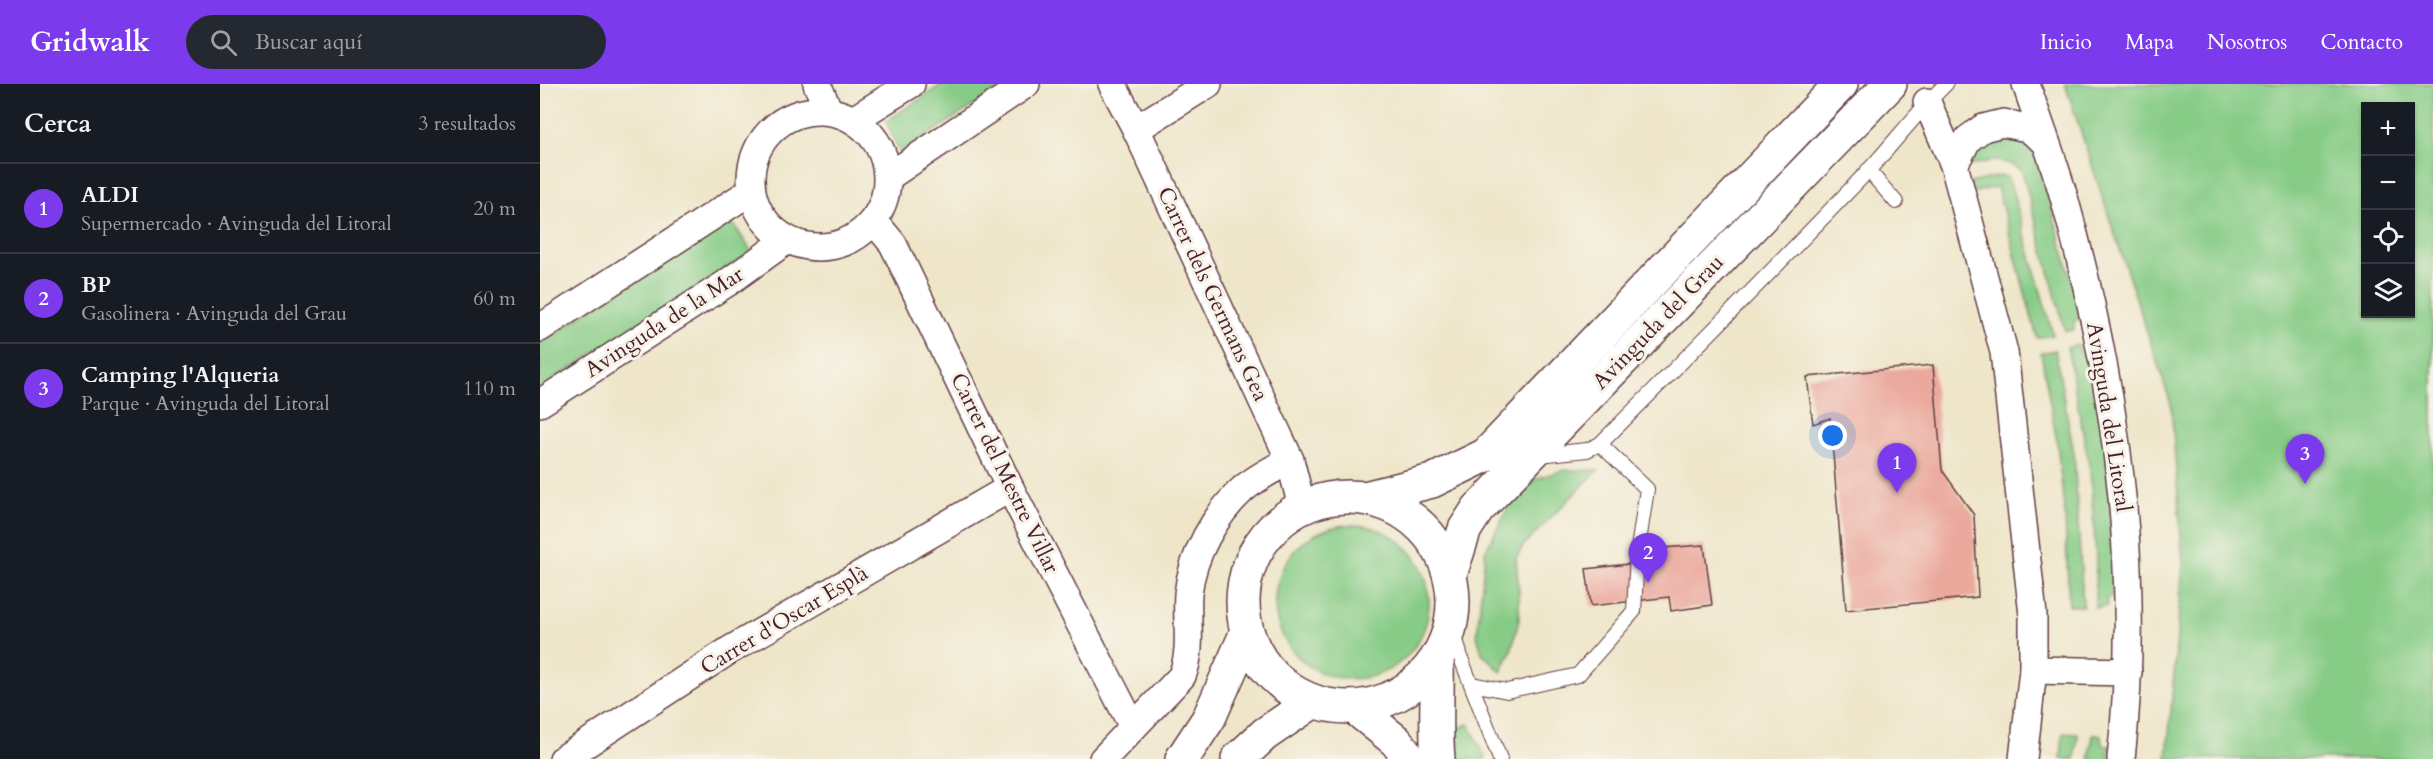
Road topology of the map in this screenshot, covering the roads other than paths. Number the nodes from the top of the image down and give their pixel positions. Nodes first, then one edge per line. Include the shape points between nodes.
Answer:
1 (817, 84) edge
2 (911, 84) edge
3 (1026, 84) edge
4 (1112, 84) edge
5 (1208, 84) edge
6 (1841, 84) edge
7 (1890, 84) edge
8 (2026, 84) edge
9 (1936, 93) edge
10 (828, 109) junction
11 (853, 120) junction
12 (1136, 129) junction
13 (2045, 141) junction
14 (1954, 165) junction
15 (1868, 170) junction
16 (888, 177) junction
17 (751, 191) junction
18 (1896, 202) dead end
19 (874, 221) junction
20 (787, 240) junction
21 (540, 328) edge
22 (540, 403) edge
23 (1600, 444) junction
24 (1530, 456) junction
25 (1290, 460) junction
26 (1010, 488) junction
27 (1365, 498) junction
28 (1302, 507) junction
29 (1450, 575) junction
30 (1452, 625) junction
31 (1247, 632) junction
32 (1437, 662) junction
33 (2032, 670) junction
34 (2128, 672) junction
35 (1472, 684) junction
36 (1312, 702) junction
37 (1355, 708) junction
38 (1133, 727) junction
39 (563, 759) edge
40 (1103, 759) edge
41 (1182, 759) edge
42 (1238, 759) edge
43 (1410, 759) edge
44 (1438, 759) edge
45 (1500, 759) edge
46 (2023, 759) edge
47 (2121, 759) edge

1 - 10 street
2 - 11 street
3 - 16 street
4 - 12 street, Carrer dels Germans Gea
5 - 12 street
6 - 27 main road, Avinguda del Grau via 1486,455 1432,481
7 - 24 main road, Avinguda del Grau
8 - 13 street, Avinguda del Litoral
9 - 14 street
9 - 15 lane
10 - 11 street
10 - 17 street via 785,119 768,132 756,150
11 - 16 street via 878,143
12 - 25 street, Carrer dels Germans Gea
13 - 14 street via 2027,128 2003,123 1983,128 1968,139
13 - 34 street, Avinguda del Litoral via 2065,200 2109,393 2126,523
14 - 33 street via 2004,352 2033,615
15 - 18 lane
15 - 23 lane
16 - 19 street via 882,208
17 - 20 street via 763,219
17 - 21 street
19 - 20 street via 843,244 824,248
19 - 26 street, Carrer del Mestre Villar via 893,244
20 - 22 street, Avinguda de la Mar
23 - 24 lane via 1587,450
23 - 35 lane via 1647,489 1636,555 1634,611 1578,675 1507,691
24 - 29 main road, Avinguda del Grau via 1465,529
25 - 28 street, Carrer dels Germans Gea
25 - 38 street via 1244,489 1208,534 1188,593 1190,643 1186,667 1174,686
26 - 38 street, Carrer del Mestre Villar
26 - 39 street, Carrer d'Oscar Esplà via 730,650
27 - 28 main road via 1333,498
27 - 29 main road via 1394,507 1419,525 1438,548
28 - 31 main road via 1278,524 1258,546 1246,573 1242,603
29 - 30 main road
30 - 32 main road
30 - 35 lane
31 - 36 main road via 1261,662 1283,686
31 - 41 main road via 1209,718
32 - 37 main road via 1410,688 1384,702
32 - 44 main road
33 - 34 street
33 - 46 street
34 - 47 street, Avinguda del Litoral
35 - 45 lane
36 - 37 main road
36 - 42 main road via 1265,734
37 - 43 main road via 1396,741
38 - 40 street

